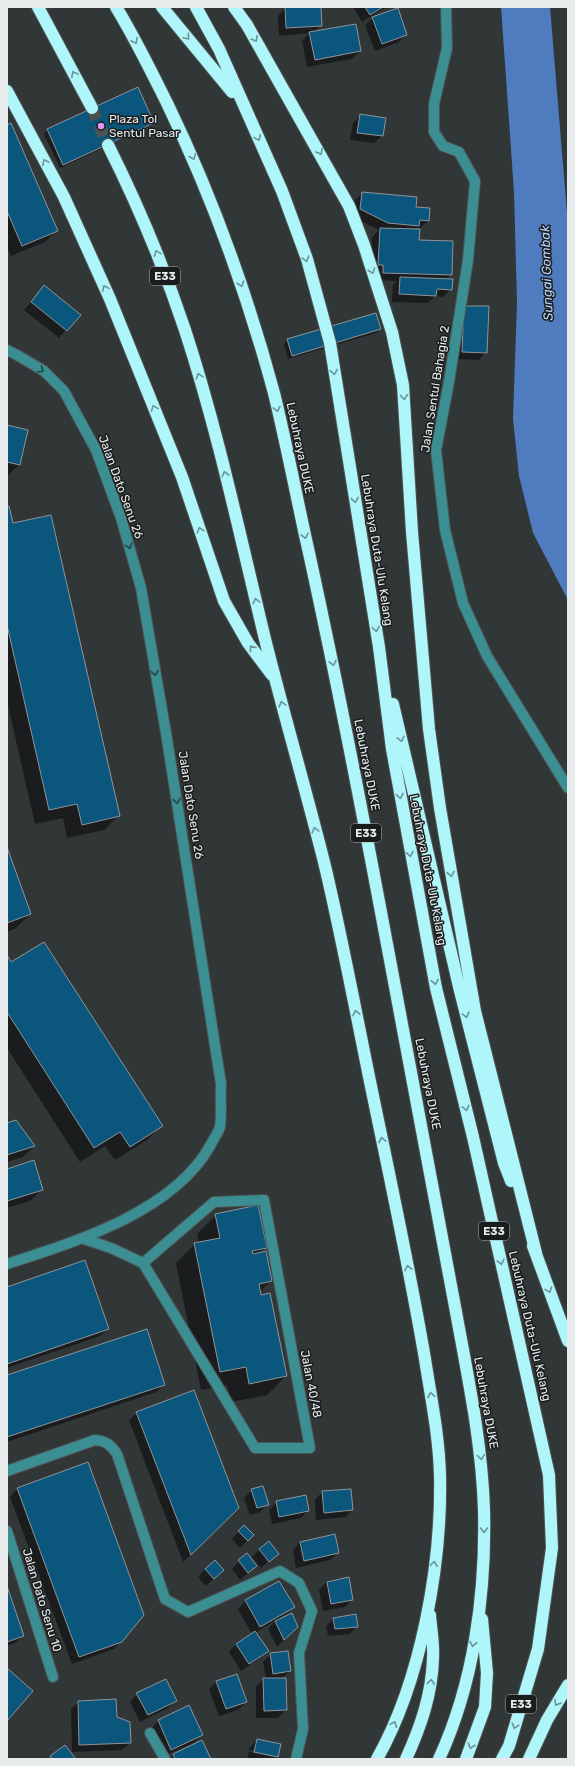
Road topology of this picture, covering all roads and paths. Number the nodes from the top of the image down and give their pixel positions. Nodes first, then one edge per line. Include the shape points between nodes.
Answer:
1 (38, 7) edge
2 (116, 7) edge
3 (162, 7) edge
4 (196, 7) edge
5 (234, 7) edge
6 (446, 7) edge
7 (7, 91) edge
8 (241, 103) junction
9 (92, 108) tunnel mouth
10 (108, 145) tunnel mouth
11 (7, 350) edge
12 (379, 647) junction
13 (275, 679) junction
14 (568, 788) edge
15 (84, 1239) junction
16 (536, 1253) junction
17 (143, 1263) junction
18 (7, 1264) edge
19 (568, 1341) edge
20 (7, 1471) edge
21 (7, 1531) edge
22 (429, 1602) junction
23 (480, 1606) junction
24 (53, 1677) dead end
25 (568, 1685) edge
26 (150, 1733) dead end
27 (165, 1759) edge
28 (296, 1759) edge
29 (377, 1759) edge
30 (406, 1759) edge
31 (439, 1759) edge
32 (466, 1759) edge
33 (502, 1759) edge
34 (529, 1759) edge

9 -> 1 highway
2 -> 23 highway, Lebuhraya DUKE / E33 via 151,70 220,222 249,308 274,396 334,668 477,1424 482,1460 484,1515
3 -> 8 highway
4 - 8 highway via 219,49
5 -> 16 highway via 247,25 349,206 392,332 403,385 412,532 429,729 440,808 475,1011
6 - 14 street, Jalan Sentul Bahagia 2 via 447,48 434,104 434,132 443,146 459,152 475,181 468,260 436,450 445,530 463,603 487,656
13 -> 7 highway via 248,643 224,601 182,477 110,299 64,196
8 -> 12 highway, Lebuhraya Duta-Ulu Kelang via 282,191 304,251 330,343
13 -> 10 highway, E33 via 210,413 184,328 155,248 128,184
11 -> 15 street, Jalan Dato Senu 26 via 44,371 64,391 96,450 121,518 141,588 221,1084 220,1128 204,1156 179,1185 132,1216
12 -> 16 highway via 460,991 504,1163
12 -> 33 highway, Lebuhraya Duta-Ulu Kelang / E33 via 403,816 436,988 473,1137 550,1475 552,1548 538,1649 509,1746
22 -> 13 highway, E33 via 439,1523 440,1479 437,1434 420,1327 325,867
15 - 17 street
15 - 18 street, Jalan Dato Senu 26
16 -> 19 highway
17 - 17 street, Jalan 40/48 via 214,1202 264,1200 310,1448 255,1448
20 - 28 street via 95,1440 105,1441 117,1454 165,1599 188,1612 280,1570 298,1583 312,1610 299,1653 303,1729
21 - 24 street, Jalan Dato Senu 10
29 -> 22 highway via 407,1694
30 -> 22 highway via 420,1729 429,1695 434,1657
23 -> 31 highway via 463,1696 453,1728
23 -> 32 highway via 487,1673 485,1707
25 -> 34 highway via 547,1720
26 - 27 street

